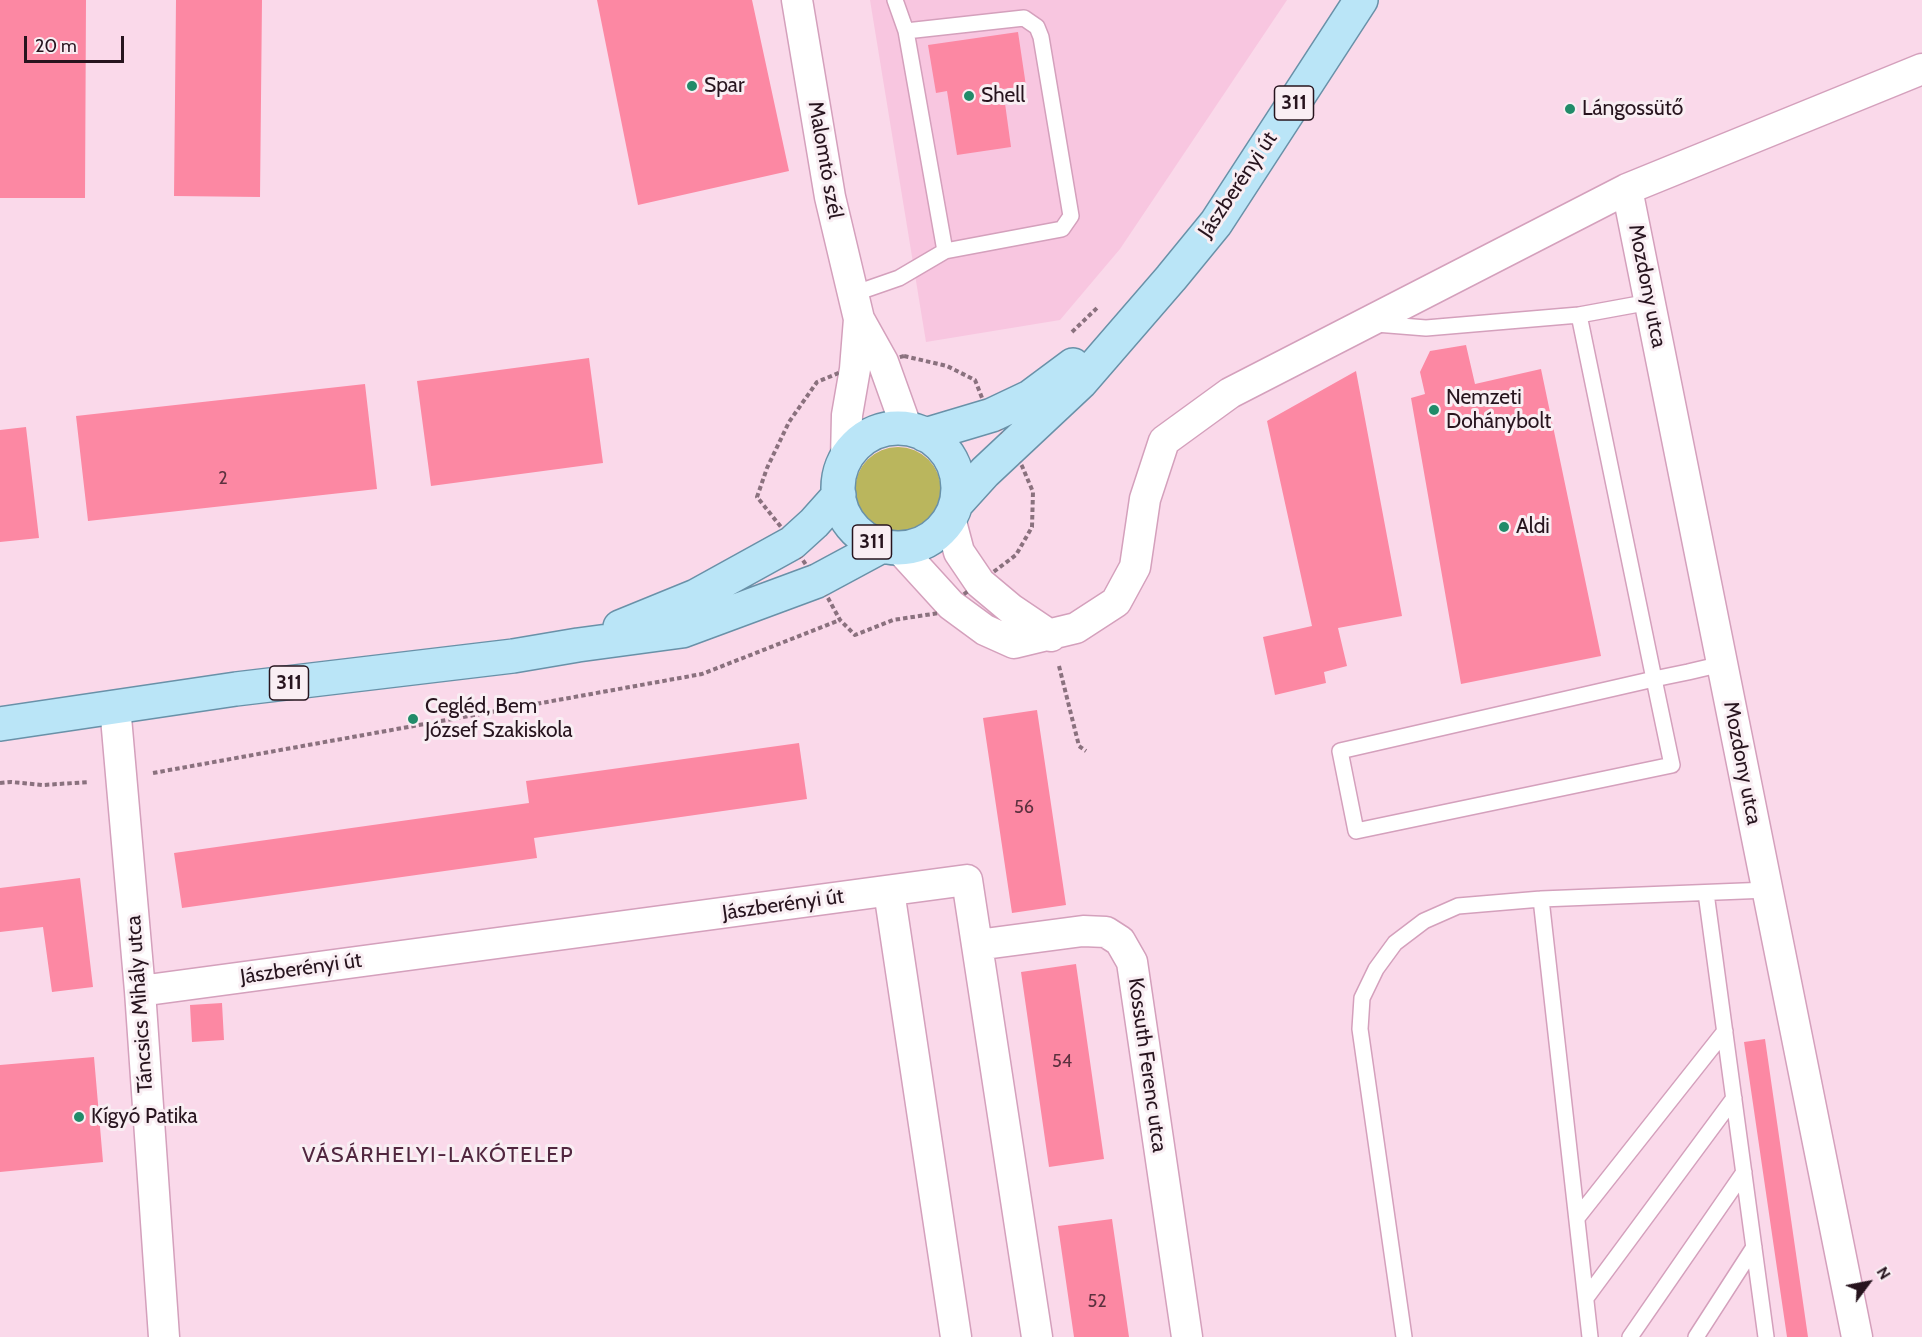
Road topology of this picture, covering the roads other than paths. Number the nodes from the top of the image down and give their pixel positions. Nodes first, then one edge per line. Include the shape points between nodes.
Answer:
1 (797, 0) edge
2 (895, 0) edge
3 (1361, 0) edge
4 (906, 31) junction
5 (1922, 69) edge
6 (1627, 189) junction
7 (945, 251) junction
8 (1171, 278) junction
9 (1650, 302) junction
10 (856, 307) junction
11 (1579, 315) junction
12 (1367, 323) junction
13 (916, 432) junction
14 (846, 460) junction
15 (839, 495) junction
16 (953, 511) junction
17 (891, 547) junction
18 (1051, 636) junction
19 (578, 645) junction
20 (1722, 664) junction
21 (1654, 679) junction
22 (116, 706) junction
23 (0, 724) edge
24 (1768, 890) junction
25 (889, 891) junction
26 (1706, 893) junction
27 (1541, 899) junction
28 (977, 945) junction
29 (140, 991) junction
30 (1725, 1030) junction
31 (1734, 1098) junction
32 (1744, 1172) junction
33 (1577, 1218) junction
34 (1754, 1247) junction
35 (1586, 1298) junction
36 (164, 1337) edge
37 (956, 1337) edge
38 (1037, 1337) edge
39 (1187, 1337) edge
40 (1404, 1337) edge
41 (1590, 1337) edge
42 (1630, 1337) edge
43 (1696, 1337) edge
44 (1766, 1337) edge
45 (1857, 1337) edge

1 - 10 street, Malomtó szél via 831,197
2 - 4 lane
3 - 8 main road, Jászberényi út / 311 via 1216,223
4 - 7 lane
4 - 7 lane via 1024,18 1037,27 1041,37 1071,216 1062,229
5 - 6 street
6 - 9 street, Mozdony utca
6 - 12 street
7 - 10 lane
8 - 13 main road, Jászberényi út / 311 via 1083,358 1030,397 992,415
8 - 16 main road, Jászberényi út / 311 via 1081,382 985,472
9 - 11 lane
9 - 20 street, Mozdony utca
10 - 13 street, Malomtó szél
10 - 14 street, Malomtó szél via 855,369 847,415
11 - 12 lane via 1426,328
11 - 21 lane
12 - 18 street via 1230,393 1164,441 1145,499 1135,567 1116,602 1076,628
13 - 14 main road, 311 via 887,430 875,434 858,444
13 - 16 main road via 937,443 951,460 958,482
14 - 15 main road
15 - 17 main road, 311 via 852,527 869,540
15 - 19 main road, 311 via 792,543 696,596
16 - 17 main road, 311 via 929,540 914,546
16 - 18 street via 959,552 980,583
17 - 18 street via 951,605 985,630 1014,643
17 - 19 main road, 311 via 817,581 682,631
19 - 22 main road, 311
20 - 21 lane
20 - 24 street, Mozdony utca
21 - 21 lane via 1340,751 1356,831 1672,765
22 - 23 main road, 311
22 - 29 street, Táncsics Mihály utca
24 - 26 lane
24 - 45 street, Mozdony utca
25 - 28 street, Jászberényi út via 967,880
25 - 29 street, Jászberényi út
25 - 37 street
26 - 27 lane
26 - 30 lane
27 - 33 lane
27 - 40 lane via 1458,906 1424,921 1395,943 1362,998 1360,1029
28 - 38 street, Jászberényi út
28 - 39 street, Kossuth Ferenc utca via 1083,931 1106,932 1120,941 1132,962
29 - 36 street, Táncsics Mihály utca
30 - 31 lane
30 - 33 lane
31 - 32 lane
31 - 35 lane
32 - 34 lane
32 - 42 lane
33 - 35 lane
34 - 43 lane
34 - 44 lane
35 - 41 lane

